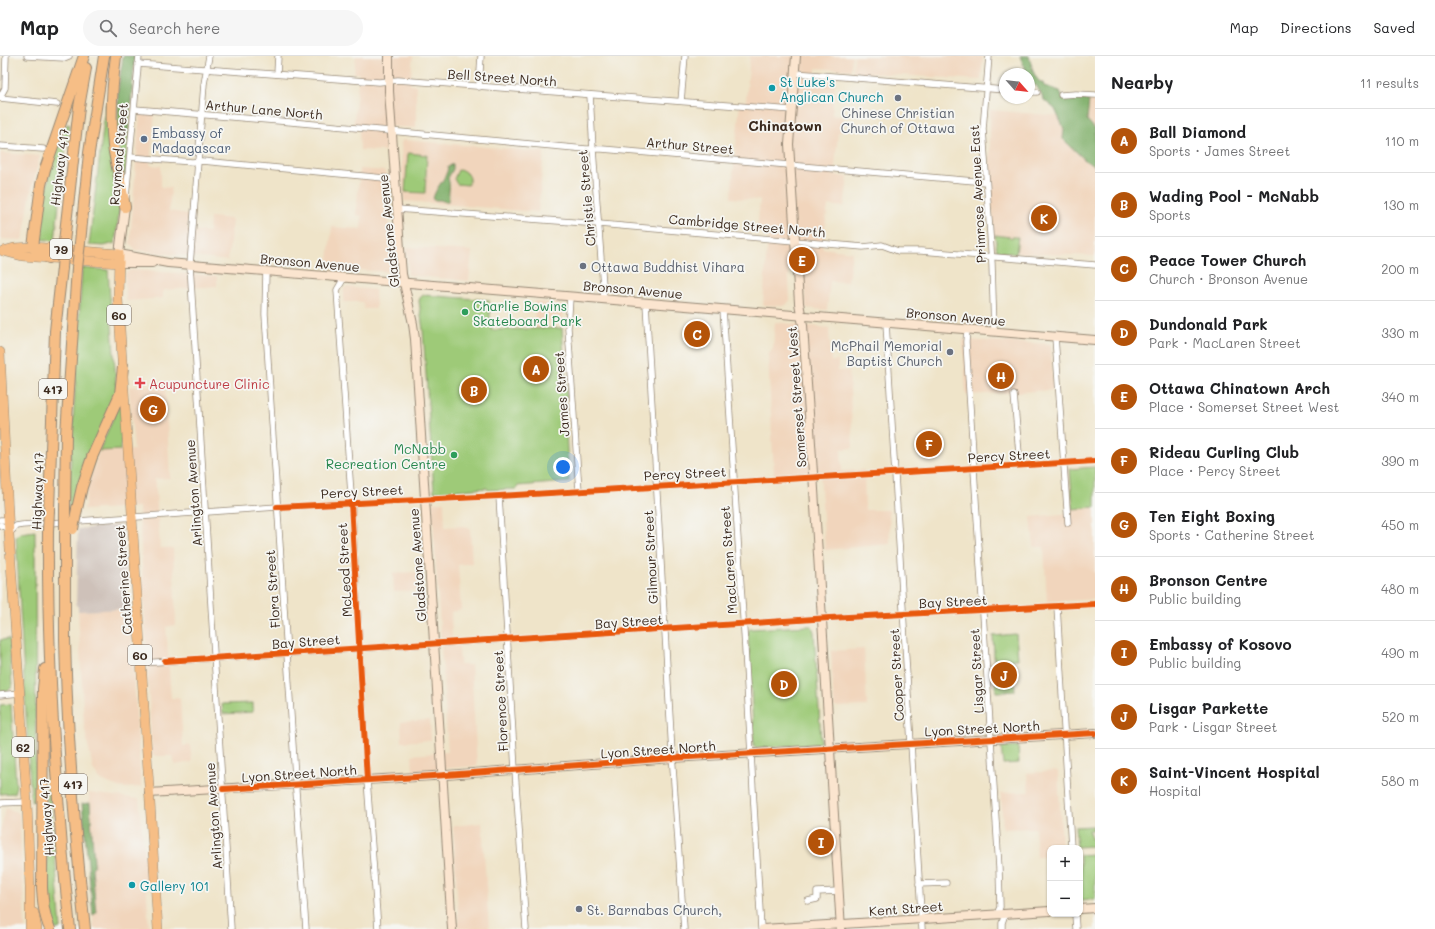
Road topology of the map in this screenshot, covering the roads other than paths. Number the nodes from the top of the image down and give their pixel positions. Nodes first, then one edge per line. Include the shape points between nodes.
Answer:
1 (6, 56) edge
2 (27, 56) edge
3 (68, 56) edge
4 (84, 56) edge
5 (88, 56) edge
6 (104, 56) edge
7 (116, 56) edge
8 (139, 56) edge
9 (209, 56) edge
10 (278, 56) edge
11 (389, 56) edge
12 (481, 56) edge
13 (685, 56) edge
14 (796, 56) edge
15 (989, 56) edge
16 (138, 64) junction
17 (207, 69) junction
18 (795, 72) junction
19 (277, 74) junction
20 (388, 81) junction
21 (479, 87) junction
22 (986, 88) junction
23 (999, 89) edge
24 (590, 95) junction
25 (1062, 95) dead end
26 (1095, 95) edge
27 (0, 98) edge
28 (681, 101) junction
29 (57, 104) dead end
30 (135, 109) junction
31 (792, 110) junction
32 (202, 115) junction
33 (391, 132) junction
34 (0, 146) edge
35 (43, 149) dead end
36 (593, 150) junction
37 (130, 157) junction
38 (197, 162) junction
39 (790, 166) junction
40 (395, 179) junction
41 (986, 182) junction
42 (125, 207) junction
43 (397, 209) junction
44 (599, 224) junction
45 (795, 241) junction
46 (33, 246) junction
47 (1, 251) edge
48 (992, 257) junction
49 (49, 258) junction
50 (119, 258) junction
51 (190, 265) junction
52 (1095, 265) edge
53 (266, 271) junction
54 (344, 278) junction
55 (404, 283) junction
56 (570, 297) junction
57 (604, 300) junction
58 (646, 303) junction
59 (723, 309) junction
60 (802, 316) junction
61 (886, 323) junction
62 (967, 330) junction
63 (994, 332) junction
64 (1055, 337) junction
65 (1095, 340) edge
66 (0, 352) edge
67 (123, 367) junction
68 (1014, 394) dead end
69 (1095, 461) edge
70 (1063, 463) junction
71 (1020, 465) junction
72 (975, 468) junction
73 (894, 472) junction
74 (814, 477) junction
75 (734, 481) junction
76 (657, 486) junction
77 (579, 491) junction
78 (498, 496) junction
79 (424, 498) junction
80 (351, 502) junction
81 (277, 506) junction
82 (205, 512) junction
83 (132, 515) junction
84 (4, 520) edge
85 (1068, 523) dead end
86 (0, 524) edge
87 (69, 529) junction
88 (9, 531) junction
89 (1095, 604) edge
90 (1057, 606) junction
91 (983, 610) junction
92 (903, 615) junction
93 (822, 619) junction
94 (743, 624) junction
95 (665, 629) junction
96 (49, 639) junction
97 (508, 639) junction
98 (434, 645) junction
99 (359, 648) junction
100 (287, 654) junction
101 (214, 658) junction
102 (141, 663) junction
103 (20, 693) junction
104 (0, 695) edge
105 (1095, 732) edge
106 (1065, 735) junction
107 (991, 739) junction
108 (911, 743) junction
109 (830, 748) junction
110 (750, 754) junction
111 (672, 758) junction
112 (515, 770) junction
113 (442, 775) junction
114 (367, 780) junction
115 (295, 784) junction
116 (223, 789) junction
117 (149, 793) junction
118 (26, 802) junction
119 (0, 803) edge
120 (1071, 845) edge
121 (946, 883) dead end
122 (919, 884) junction
123 (30, 888) junction
124 (839, 891) junction
125 (808, 900) dead end
126 (1095, 908) edge
127 (1083, 909) edge
128 (1047, 911) edge
129 (1001, 914) junction
130 (1075, 917) edge
131 (921, 918) junction
132 (841, 926) edge
133 (30, 929) edge
134 (37, 929) edge
135 (50, 929) edge
136 (70, 929) edge
137 (85, 929) edge
138 (158, 929) edge
139 (231, 929) edge
140 (306, 929) edge
141 (378, 929) edge
142 (452, 929) edge
143 (526, 929) edge
144 (684, 929) edge
145 (762, 929) edge
146 (922, 929) edge
147 (1002, 929) edge
148 (1076, 929) edge

1 - 27 street via 4,88
2 - 3 street
4 - 46 highway via 45,169
5 - 96 highway, Highway 417 / 417, bridge via 55,331 48,530
6 - 87 highway, 417, bridge via 89,153 77,268 66,434 65,510
7 - 42 highway via 111,94 112,119
8 - 16 street, Raymond Street
9 - 17 street, Arlington Avenue
10 - 19 street
11 - 20 main road, Gladstone Avenue
12 - 21 street
13 - 28 street
14 - 18 main road, Somerset Street West
15 - 22 street, Primrose Avenue East
16 - 17 street, Bell Street North
16 - 30 street, Raymond Street
17 - 19 street, Bell Street North
17 - 32 street, Arlington Avenue
18 - 22 street
18 - 31 main road, Somerset Street West
19 - 20 street, Bell Street North
20 - 21 street, Bell Street North
20 - 33 main road, Gladstone Avenue
21 - 24 street, Bell Street North
22 - 23 street
22 - 41 street, Primrose Avenue East via 983,129
24 - 28 street, Bell Street North
24 - 36 street, Christie Street
25 - 26 street
27 - 29 street
28 - 31 street, Bell Street North
30 - 32 street, Arthur Lane North
30 - 37 street, Raymond Street
31 - 39 main road, Somerset Street West
32 - 33 street, Arthur Lane North
32 - 38 street, Arlington Avenue
33 - 36 street, Arthur Street
33 - 40 main road, Gladstone Avenue
34 - 35 street
36 - 39 street, Arthur Street
36 - 44 street, Christie Street
37 - 38 street
37 - 42 street, Raymond Street
38 - 40 street
38 - 51 street, Arlington Avenue
39 - 41 street, Arthur Street
39 - 45 main road, Somerset Street West
40 - 43 main road, Gladstone Avenue
41 - 48 street, Primrose Avenue East
42 - 50 main road, Raymond Street
43 - 44 street, Cambridge Street North
43 - 55 main road, Gladstone Avenue
44 - 45 street, Cambridge Street North
44 - 57 street, Christie Street
45 - 48 street, Cambridge Street North via 863,247 882,245 898,251
45 - 60 main road, Somerset Street West
46 - 47 main road, Bronson Avenue / 79
46 - 49 highway
46 - 50 main road, Bronson Avenue / 79
47 - 49 main road, Bronson Avenue / 79
48 - 52 street, Cambridge Street North
48 - 63 street, Primrose Avenue East
49 - 50 main road, Bronson Avenue / 79
50 - 51 main road, Bronson Avenue / 79
50 - 67 main road, Catherine Street / 60 via 118,299
51 - 53 main road, Bronson Avenue / 79
51 - 82 street, Arlington Avenue
53 - 54 main road, Bronson Avenue / 79
53 - 81 street, Flora Street via 265,314
54 - 55 main road, Bronson Avenue / 79
54 - 80 street, McLeod Street via 337,290
55 - 56 main road, Bronson Avenue / 79
55 - 79 main road, Gladstone Avenue via 414,334
56 - 57 main road, Bronson Avenue / 79
56 - 77 street, James Street via 568,328
57 - 58 main road, Bronson Avenue / 79
58 - 59 main road, Bronson Avenue / 79
58 - 76 street, Gilmour Street
59 - 60 main road, Bronson Avenue / 79
59 - 75 street, MacLaren Street
60 - 61 main road, Bronson Avenue / 79
60 - 74 main road, Somerset Street West
61 - 62 main road, Bronson Avenue / 79
61 - 73 street, Cooper Street
62 - 63 main road, Bronson Avenue / 79
62 - 72 street, Lisgar Street
63 - 64 main road, Bronson Avenue / 79
64 - 65 main road, Bronson Avenue / 79
64 - 70 street
66 - 84 main road, 62
67 - 83 main road, Catherine Street / 60
67 - 87 highway, bridge via 120,394 87,469
68 - 71 street
69 - 70 street, Percy Street
70 - 71 street, Percy Street
70 - 85 street
71 - 72 street, Percy Street
72 - 73 street, Percy Street
72 - 91 street, Lisgar Street
73 - 74 street, Percy Street
73 - 92 street, Cooper Street
74 - 75 street, Percy Street
74 - 93 main road, Somerset Street West
75 - 76 street, Percy Street
75 - 94 street, MacLaren Street
76 - 77 street, Percy Street
76 - 95 street, Gilmour Street
77 - 78 street, Percy Street
78 - 79 street, Percy Street
78 - 97 street, Florence Street
79 - 80 street, Percy Street
79 - 98 main road, Gladstone Avenue
80 - 81 street, Percy Street
80 - 99 street, McLeod Street
81 - 82 street, Percy Street
81 - 100 street, Flora Street
82 - 83 street, Percy Street
82 - 101 street, Arlington Avenue
83 - 88 street, Percy Street via 22,525
83 - 102 main road, Catherine Street / 60
84 - 88 main road, 62
86 - 88 street
87 - 137 highway, 417 via 65,638 68,720
88 - 103 main road, 62
89 - 90 street, Bay Street
90 - 91 street, Bay Street
90 - 106 street
91 - 92 street, Bay Street
91 - 107 street, Lisgar Street
92 - 93 street, Bay Street
92 - 108 street, Cooper Street
93 - 94 street, Bay Street
93 - 109 main road, Somerset Street West
94 - 95 street, Bay Street
94 - 110 street, MacLaren Street
95 - 97 street, Bay Street
95 - 111 street, Gilmour Street
96 - 135 highway via 42,689 42,888 43,906
96 - 136 highway, Highway 417 / 417 via 56,781
97 - 98 street, Bay Street
97 - 112 street, Florence Street
98 - 99 street, Bay Street
98 - 113 main road, Gladstone Avenue
99 - 100 street, Bay Street
99 - 114 street, McLeod Street
100 - 101 street, Bay Street
100 - 115 street, Flora Street
101 - 102 street, Bay Street
101 - 116 street, Arlington Avenue
102 - 117 main road, Catherine Street / 60
103 - 104 street
103 - 118 main road, 62
105 - 106 main road, Lyon Street North
106 - 107 main road, Lyon Street North
106 - 120 street
107 - 108 main road, Lyon Street North
107 - 129 street, Lisgar Street
108 - 109 main road, Lyon Street North
108 - 122 street, Cooper Street
109 - 110 main road, Lyon Street North
109 - 124 main road, Somerset Street West
110 - 111 main road, Lyon Street North
110 - 145 street, MacLaren Street
111 - 112 main road, Lyon Street North
111 - 144 street, Gilmour Street
112 - 113 main road, Lyon Street North
112 - 143 street, Florence Street
113 - 114 main road, Lyon Street North
113 - 142 main road, Gladstone Avenue
114 - 115 main road, Lyon Street North
114 - 141 street, McLeod Street
115 - 116 main road, Lyon Street North
115 - 140 street, Flora Street
116 - 117 main road, Lyon Street North
116 - 139 street, Arlington Avenue
117 - 138 main road, Catherine Street / 60
118 - 119 street
118 - 123 main road, 62
121 - 122 street
122 - 131 street, Cooper Street
123 - 133 main road, 62
123 - 134 main road
124 - 125 street via 817,892 817,899
124 - 132 main road, Somerset Street West
126 - 127 main road
128 - 129 main road, Kent Street
129 - 131 main road, Kent Street
129 - 147 street, Lisgar Street
130 - 148 street
131 - 132 main road, Kent Street
131 - 146 street, Cooper Street
132 - 145 main road, Kent Street

